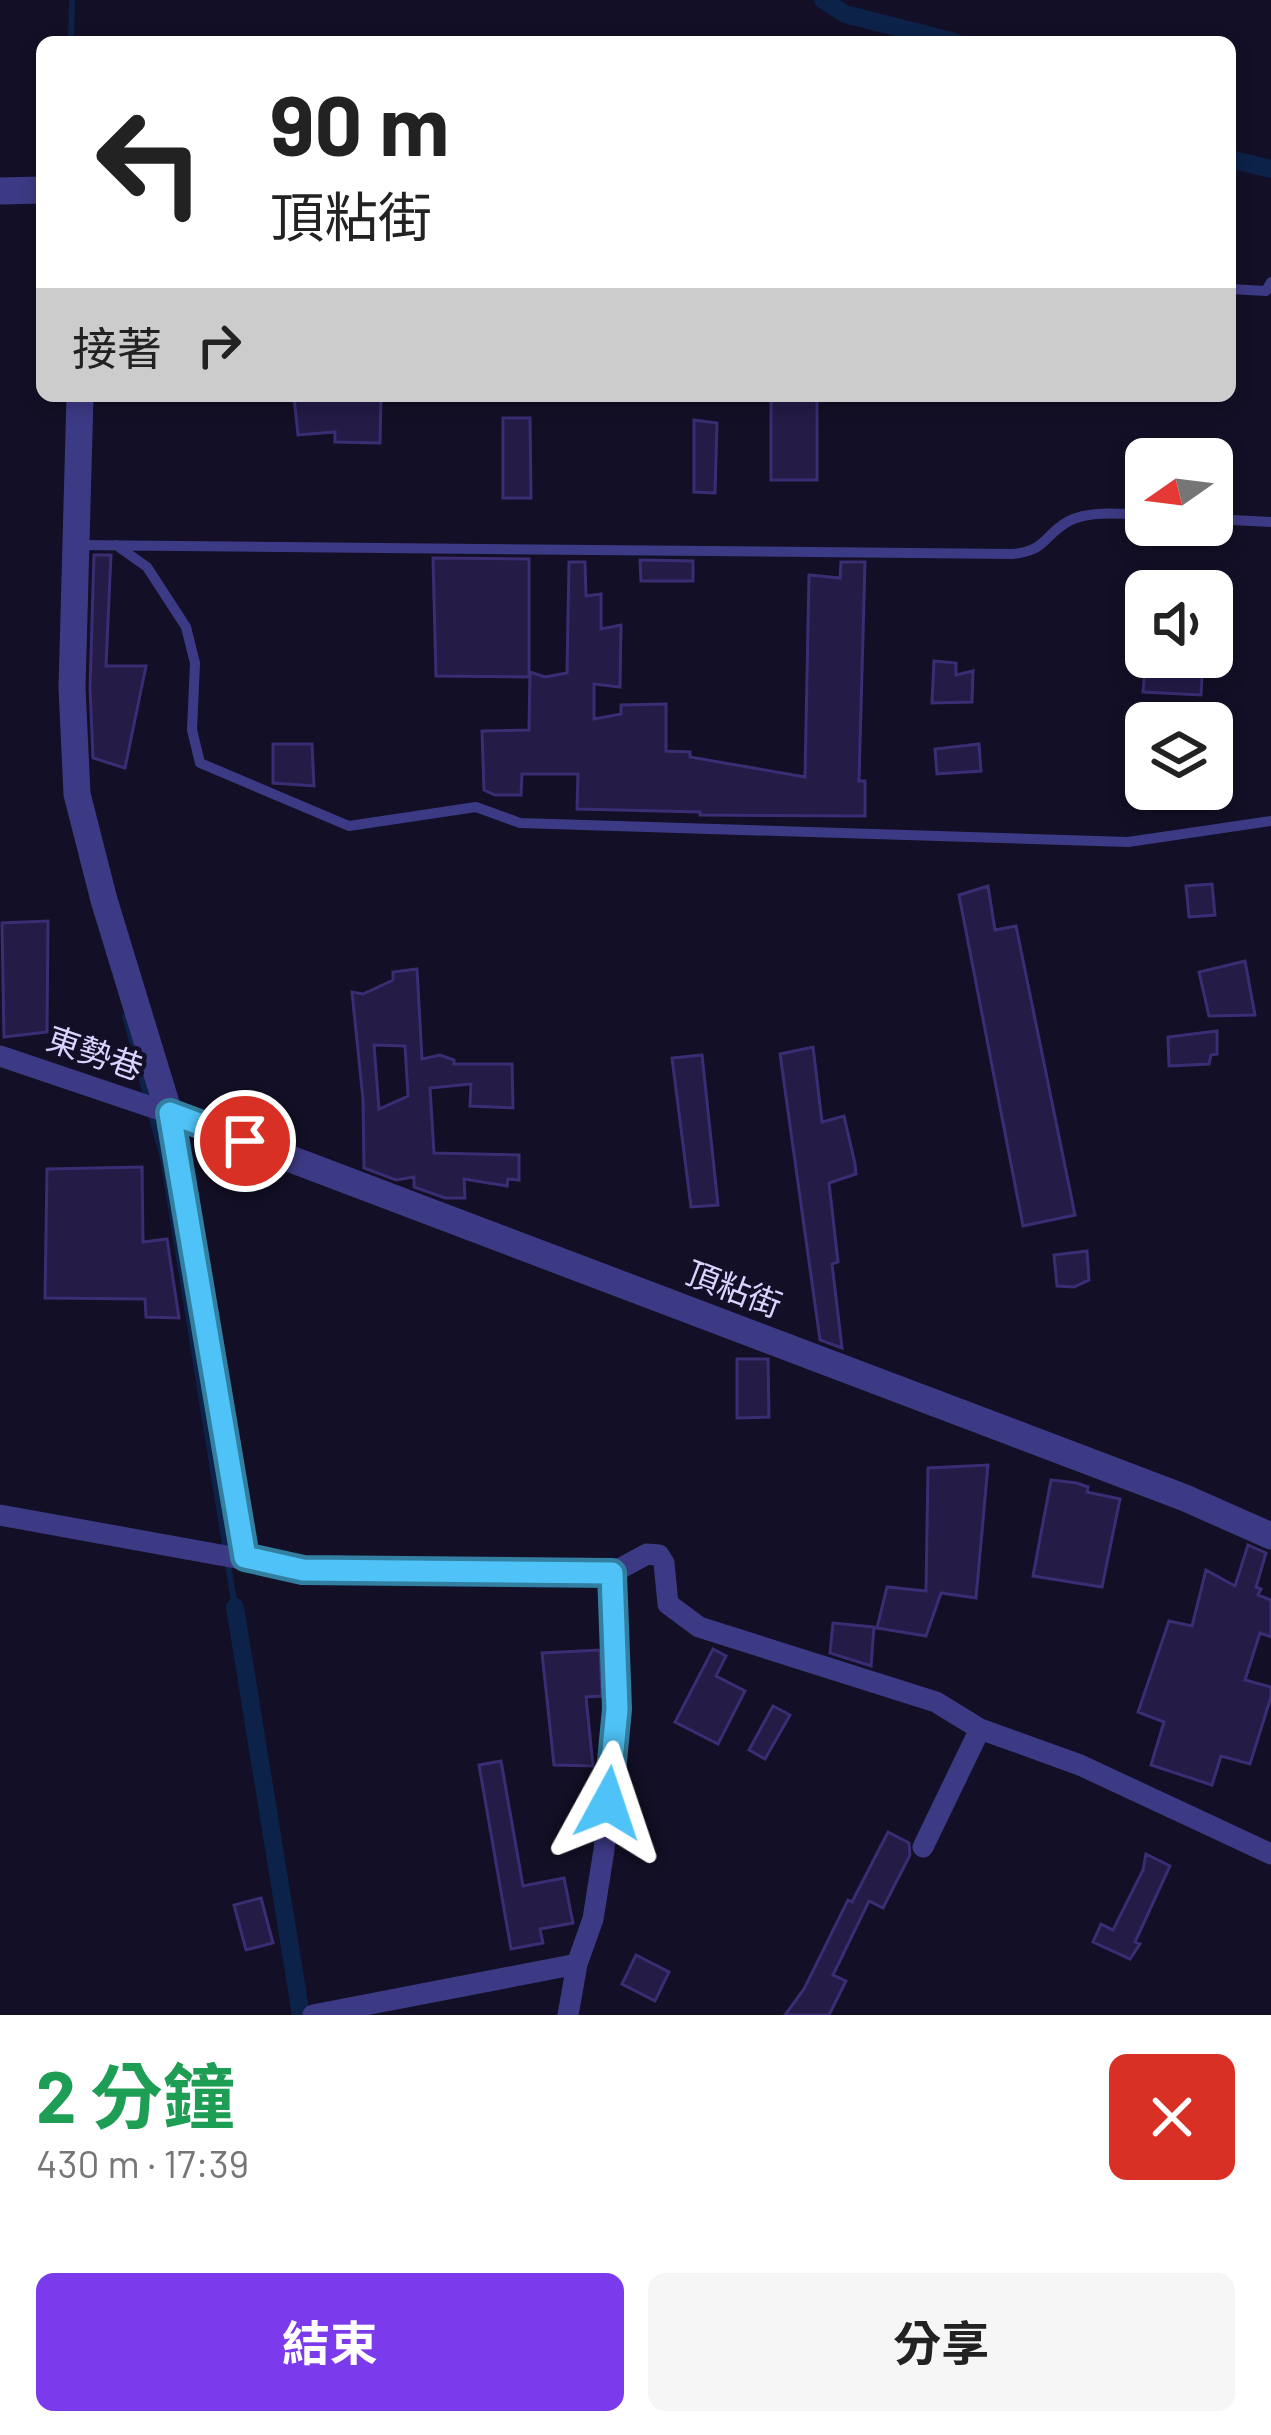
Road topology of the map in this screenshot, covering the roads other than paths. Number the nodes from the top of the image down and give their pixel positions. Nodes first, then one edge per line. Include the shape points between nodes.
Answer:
1 (0, 190) edge
2 (36, 190) edge
3 (1271, 282) edge
4 (1236, 289) edge
5 (80, 402) edge
6 (1125, 516) edge
7 (1233, 520) edge
8 (1271, 521) edge
9 (75, 545) junction
10 (116, 545) junction
11 (1271, 820) edge
12 (0, 1056) edge
13 (170, 1113) junction
14 (0, 1515) edge
15 (1271, 1536) edge
16 (245, 1557) junction
17 (612, 1573) junction
18 (980, 1729) junction
19 (923, 1846) dead end
20 (1271, 1854) edge
21 (578, 1964) junction
22 (313, 2015) edge
23 (568, 2015) edge

1 - 2 street
3 - 4 lane via 1266,291
5 - 9 street
6 - 10 lane via 1076,518 1035,551 1013,554
7 - 8 lane
9 - 10 lane
9 - 13 street via 77,794
10 - 11 lane via 147,567 186,627 200,763 349,826 476,807 520,823 1128,842
12 - 13 street, 東勢巷
13 - 15 street, 頂粘街
13 - 16 lane
14 - 16 street
16 - 17 street via 303,1570
17 - 18 street via 659,1555 668,1604 699,1628 936,1702
17 - 21 street via 617,1709 593,1919
18 - 19 street
18 - 20 street via 1080,1765
21 - 22 street
21 - 23 street

